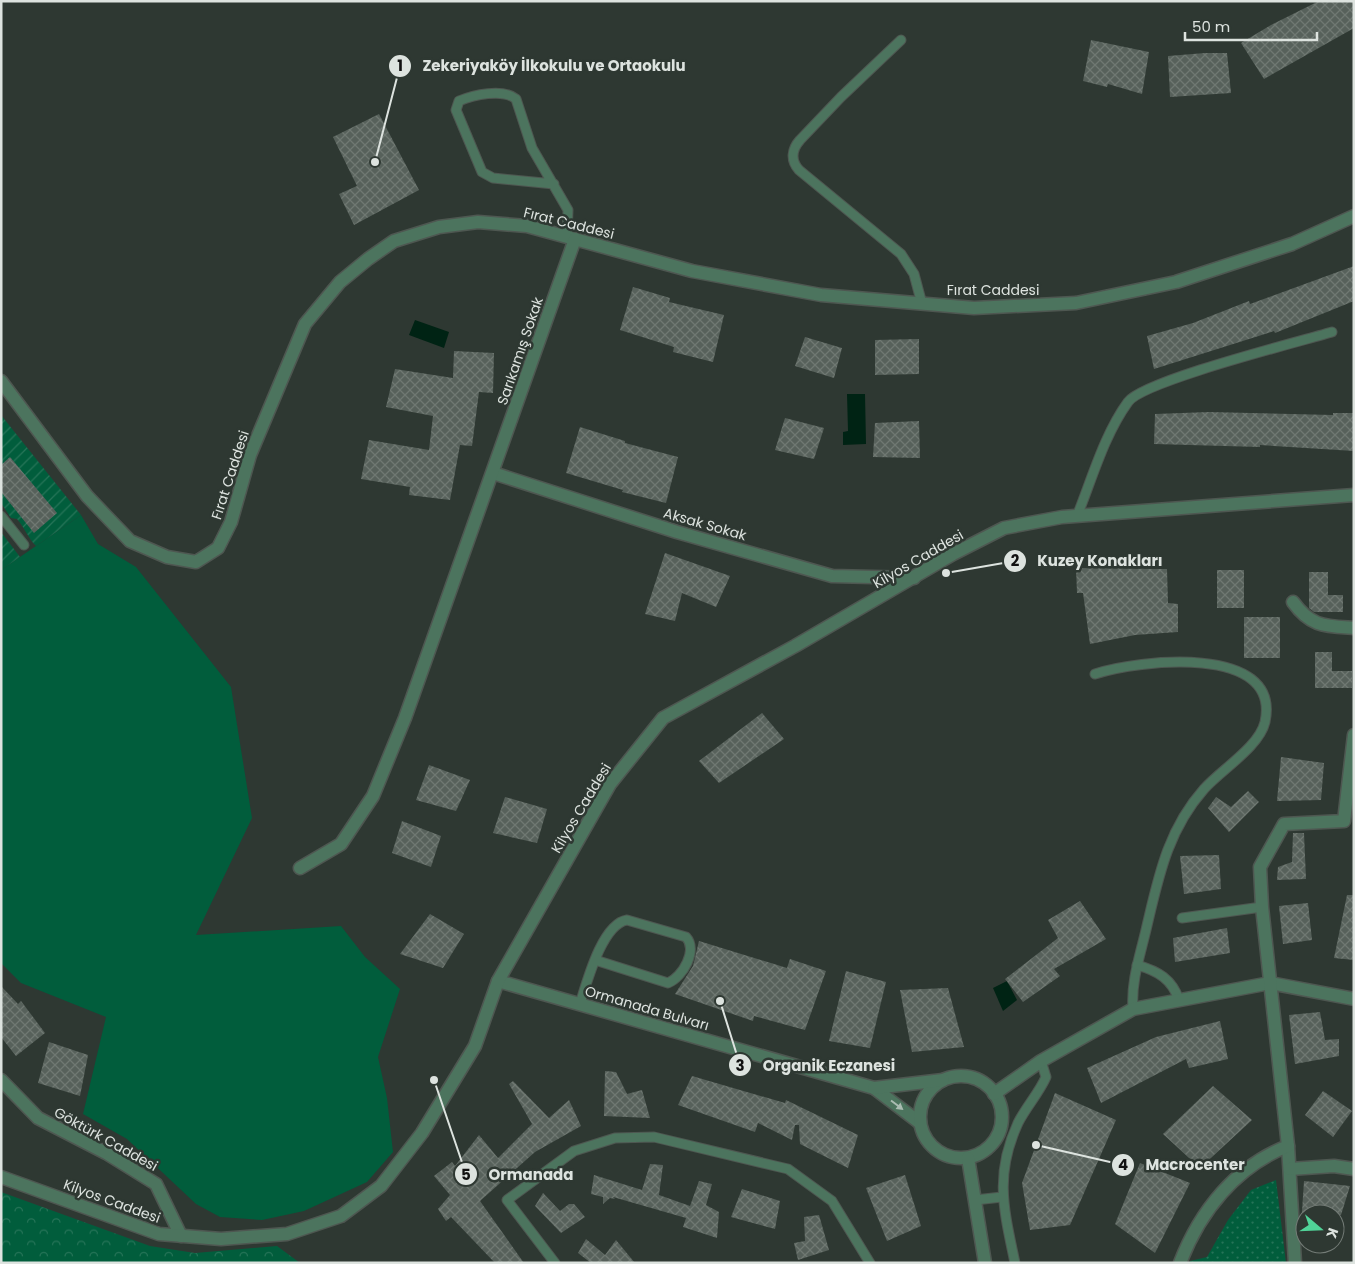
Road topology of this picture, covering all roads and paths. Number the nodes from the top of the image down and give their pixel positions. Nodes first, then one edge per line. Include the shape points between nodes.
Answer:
1 (901, 40) dead end
2 (554, 184) junction
3 (1354, 216) edge
4 (571, 238) junction
5 (922, 304) junction
6 (1332, 332) dead end
7 (1, 381) edge
8 (493, 473) junction
9 (1354, 495) edge
10 (1, 516) edge
11 (1077, 516) junction
12 (24, 545) dead end
13 (914, 578) junction
14 (1293, 602) dead end
15 (1354, 628) edge
16 (1095, 674) dead end
17 (1354, 735) edge
18 (1349, 821) edge
19 (300, 868) dead end
20 (1262, 907) junction
21 (1182, 918) dead end
22 (595, 960) junction
23 (1137, 965) junction
24 (498, 981) junction
25 (1270, 983) junction
26 (1354, 999) edge
27 (1179, 1000) junction
28 (580, 1004) junction
29 (1133, 1009) junction
30 (1042, 1061) junction
31 (945, 1079) junction
32 (1, 1080) edge
33 (874, 1088) junction
34 (994, 1094) junction
35 (920, 1123) junction
36 (1288, 1146) junction
37 (968, 1158) junction
38 (1290, 1169) junction
39 (1354, 1169) edge
40 (1, 1177) edge
41 (1002, 1197) junction
42 (975, 1200) junction
43 (181, 1236) junction
44 (1297, 1261) edge
45 (555, 1263) edge
46 (870, 1263) edge
47 (985, 1263) edge
48 (1015, 1263) edge
49 (1180, 1263) edge

1 - 5 lane via 800,140 793,151 793,162 901,254 917,279
2 - 2 lane via 532,148 516,99 504,94 467,98 459,102 456,110 482,172 493,178
2 - 4 lane via 568,210
3 - 5 street, Fırat Caddesi via 1292,244 1176,282 1076,303 974,308
4 - 5 street, Fırat Caddesi via 692,271 803,292
4 - 7 street, Fırat Caddesi via 526,226 478,222 439,227 394,241 340,282 305,324 250,456 231,522 218,548 196,562 168,556 130,541 87,496
4 - 8 street, Sarıkamış Sokak
6 - 11 lane via 1167,381 1129,400 1109,436
8 - 13 street, Aksak Sokak via 677,532 832,576
8 - 19 street, Sarıkamış Sokak via 405,718 373,796 341,844
9 - 11 street, Kilyos Caddesi
10 - 12 lane
11 - 13 street, Kilyos Caddesi via 1004,528
13 - 24 street, Kilyos Caddesi via 663,718 610,784
14 - 15 street via 1304,617 1315,623
16 - 23 lane via 1128,666 1208,663 1247,675 1260,687 1265,704 1264,723 1254,742 1205,788 1172,838 1162,860
17 - 18 street
18 - 20 street via 1284,824 1260,867
20 - 21 lane
20 - 25 street
22 - 22 lane via 668,983 677,980 683,972 690,941 686,937 627,920 619,921 612,927
22 - 28 lane
23 - 27 lane via 1161,974
23 - 29 lane
24 - 28 street, Ormanada Bulvarı
24 - 43 street, Kilyos Caddesi via 475,1046 422,1133 382,1186 341,1216 287,1234 221,1239
25 - 26 street
25 - 27 street
25 - 36 street
27 - 29 street
28 - 33 street, Ormanada Bulvarı
29 - 30 street
30 - 34 street
30 - 41 lane via 1046,1076 1024,1111 1011,1143
31 - 33 street, Ormanada Bulvarı
31 - 34 street via 958,1076 972,1078
31 - 35 street via 925,1097
32 - 43 street, Göktürk Caddesi via 38,1118 106,1153 156,1184
33 -> 35 street, Ormanada Bulvarı
34 - 37 street via 1002,1120 998,1133 991,1145
35 - 37 street via 932,1147 955,1158
36 - 38 street
36 - 49 street via 1265,1155 1221,1192 1188,1243
37 - 42 street
38 - 39 street via 1334,1166
38 - 44 street
40 - 43 street, Kilyos Caddesi via 159,1234
41 - 42 lane
41 - 48 lane
42 - 47 street
45 - 46 lane via 507,1200 574,1151 615,1138 654,1137 788,1169 832,1201

